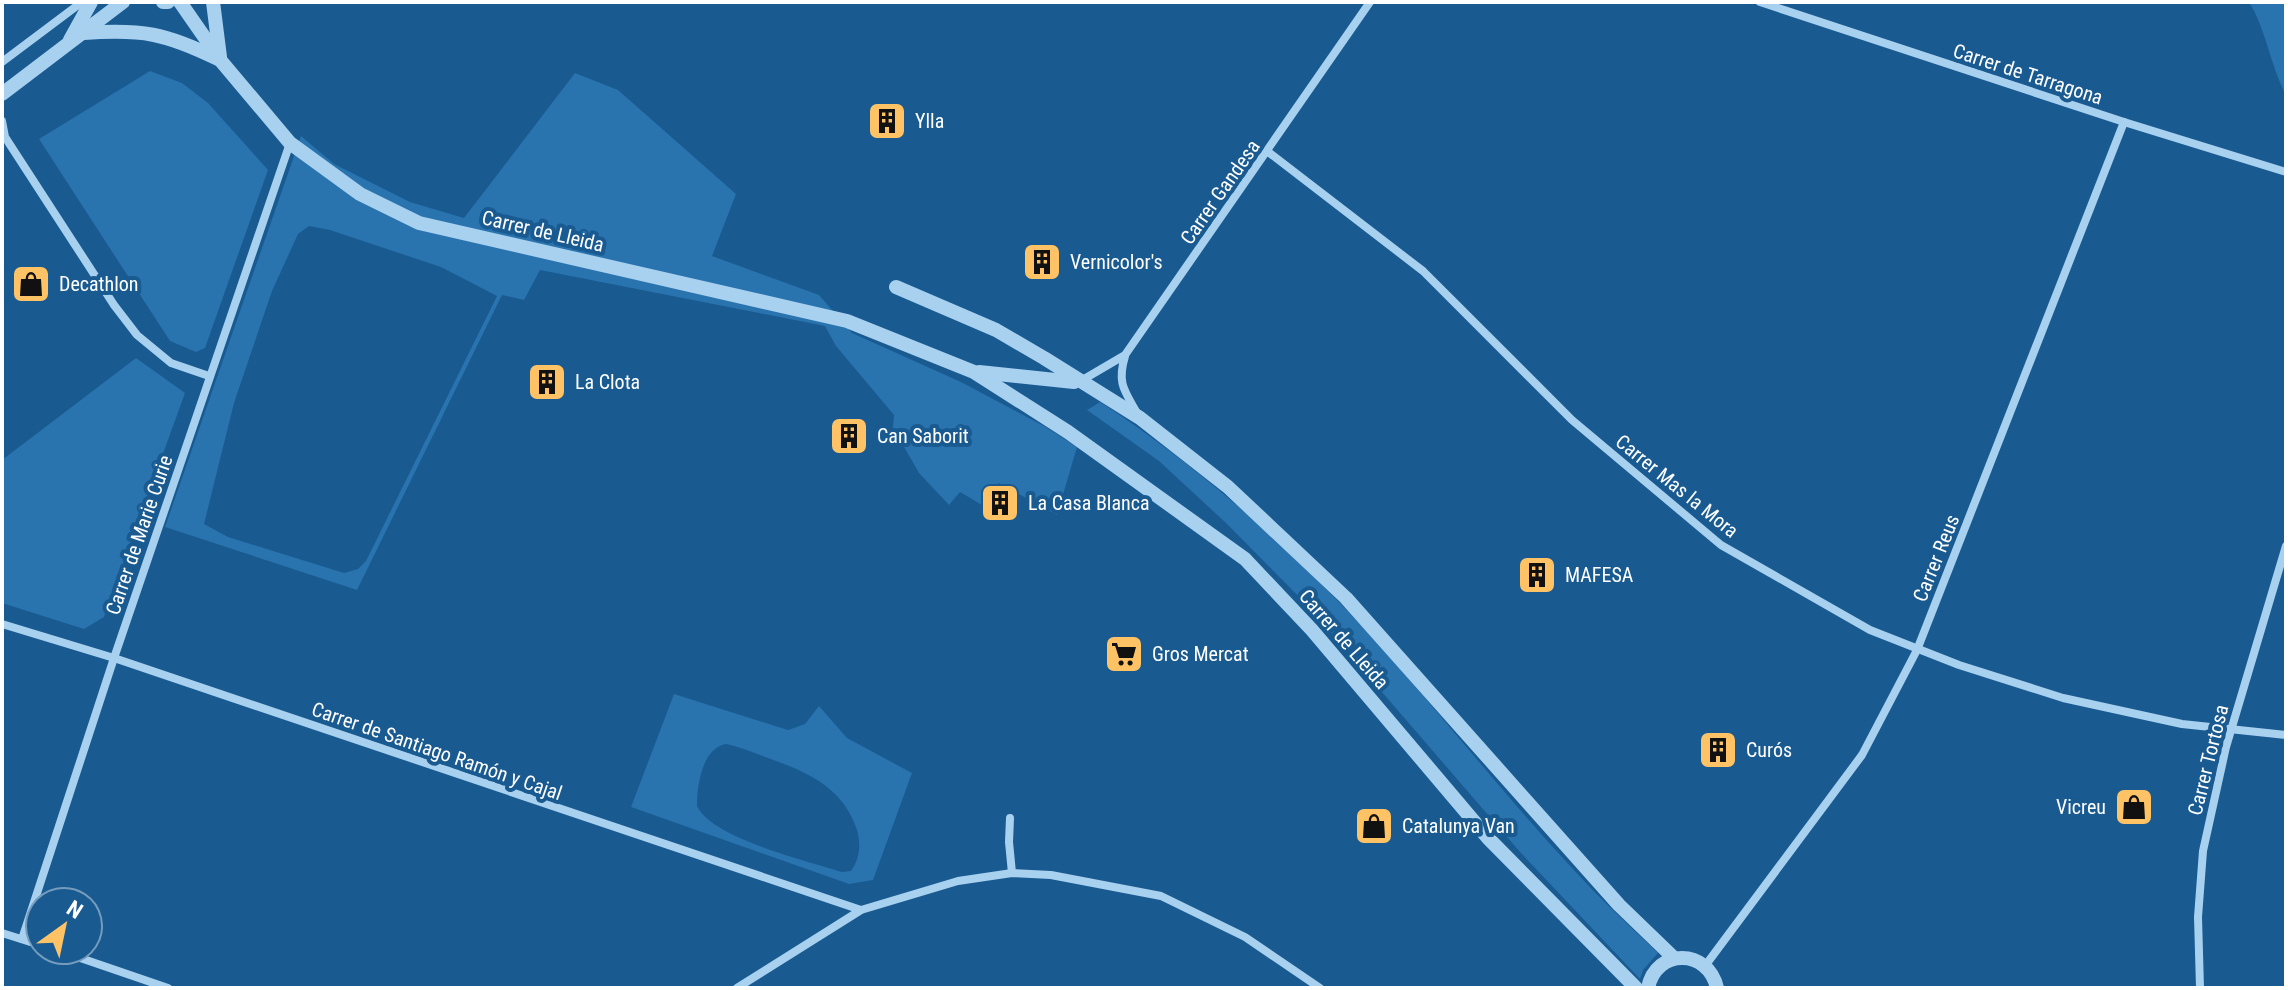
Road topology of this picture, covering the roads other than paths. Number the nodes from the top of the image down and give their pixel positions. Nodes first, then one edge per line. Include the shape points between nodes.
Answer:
1 (82, 2) edge
2 (91, 2) edge
3 (123, 2) edge
4 (180, 2) edge
5 (213, 2) edge
6 (1370, 2) edge
7 (1760, 2) edge
8 (84, 33) junction
9 (67, 45) junction
10 (221, 61) junction
11 (2, 62) edge
12 (2, 94) edge
13 (2, 121) edge
14 (2124, 122) junction
15 (4, 139) edge
16 (290, 143) junction
17 (1267, 151) junction
18 (2286, 172) edge
19 (896, 287) dead end
20 (1125, 355) junction
21 (974, 372) junction
22 (209, 376) junction
23 (1079, 382) junction
24 (1140, 418) junction
25 (2286, 546) edge
26 (2, 624) edge
27 (1917, 650) junction
28 (114, 658) junction
29 (2230, 731) junction
30 (2286, 735) edge
31 (1010, 818) dead end
32 (1012, 873) junction
33 (861, 910) junction
34 (2, 933) edge
35 (22, 939) joint
36 (1674, 958) junction
37 (104, 966) edge
38 (1705, 966) junction
39 (168, 988) edge
40 (737, 988) edge
41 (1320, 988) edge
42 (1636, 988) edge
43 (1648, 988) edge
44 (1717, 988) edge
45 (2200, 988) edge

1 - 11 street
2 - 9 street
3 - 8 street
4 - 10 street, Carrer de Lleida
5 - 10 street
6 - 17 street, Carrer Gandesa
7 - 14 street, Carrer de Tarragona
8 - 9 street
8 - 10 street via 154,33
9 - 12 street
10 - 16 street, Carrer de Lleida
13 - 15 street
14 - 18 street, Carrer de Tarragona
14 - 27 street, Carrer Reus
15 - 22 street via 137,335 171,363
16 - 21 street, Carrer de Lleida via 360,194 419,223 847,321
16 - 22 street, Carrer de Marie Curie
17 - 20 street, Carrer Gandesa
17 - 27 street, Carrer Mas la Mora via 1423,271 1575,422 1721,545 1870,630
19 - 23 street, Carrer de Lleida via 996,330
20 - 23 street, Carrer Gandesa
20 - 24 street via 1121,383
21 - 23 street, Carrer de Lleida
21 - 42 street, Carrer de Lleida via 1068,432 1245,559 1488,838
22 - 28 street, Carrer de Marie Curie
23 - 24 street, Carrer de Lleida
24 - 36 street, Carrer de Lleida via 1228,487 1346,598 1619,905
25 - 29 street, Carrer Tortosa
26 - 28 street, Carrer de Santiago Ramón y Cajal
27 - 29 street, Carrer Mas la Mora via 2063,698
27 - 38 street, Carrer Reus via 1862,755
28 - 33 street, Carrer de Santiago Ramón y Cajal
28 - 35 street, Carrer de Marie Curie
29 - 30 street, Carrer Mas la Mora
29 - 45 street, Carrer Tortosa via 2203,851
31 - 32 street
32 - 33 street via 958,881
32 - 41 street via 1161,896 1245,937
33 - 40 street
34 - 35 street
36 - 38 street via 1689,957
36 - 43 street via 1654,971
37 - 39 street
38 - 44 street

